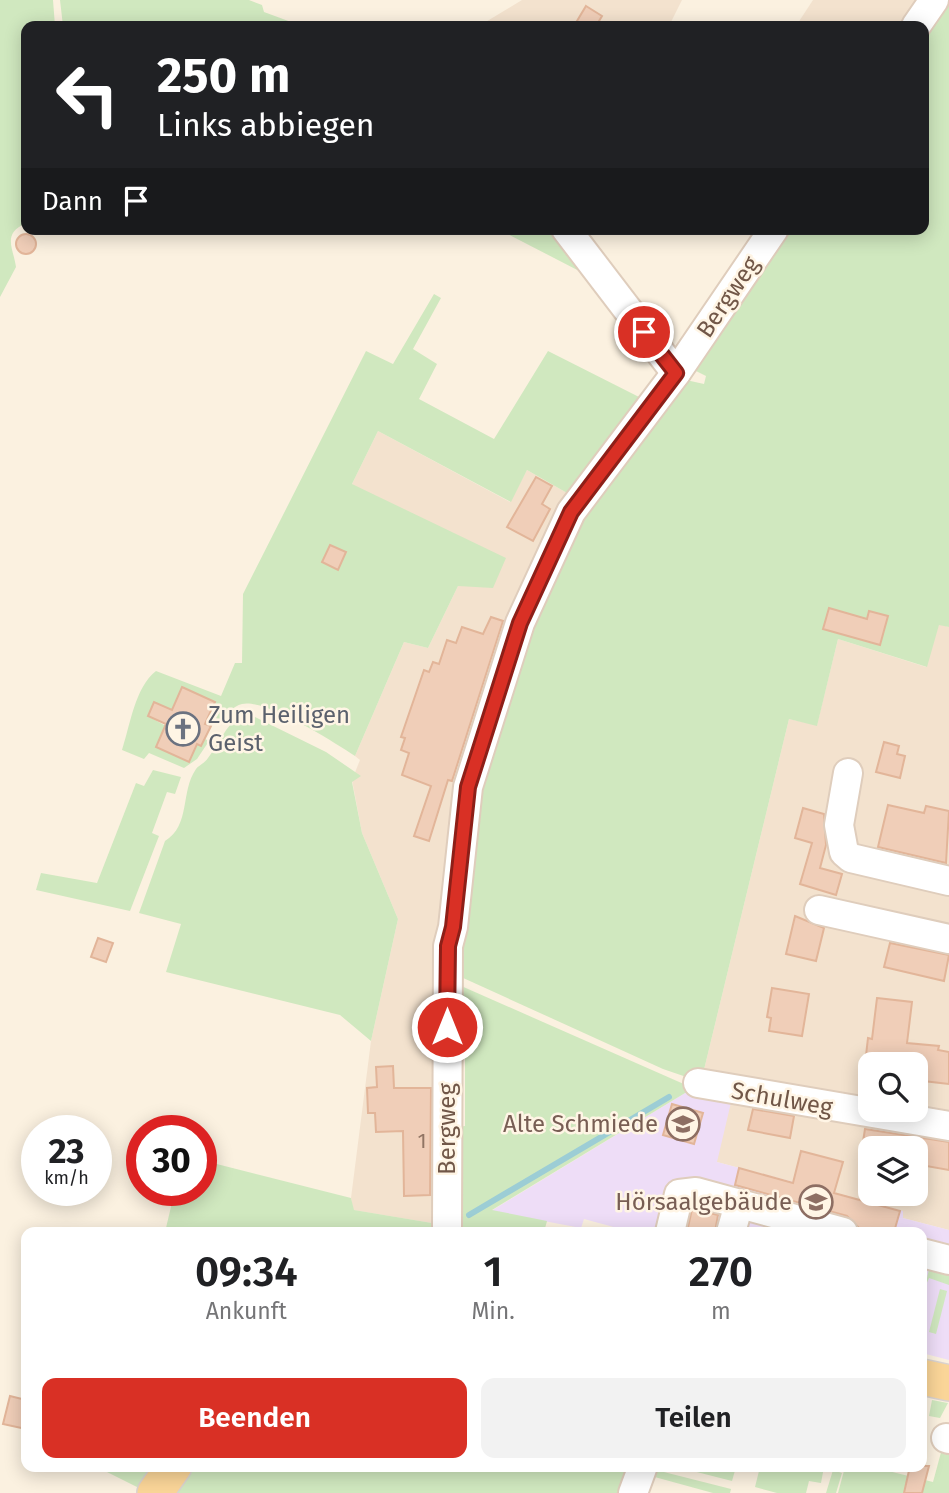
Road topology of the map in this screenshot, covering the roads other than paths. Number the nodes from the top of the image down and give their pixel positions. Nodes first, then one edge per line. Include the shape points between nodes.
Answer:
1 (934, 0) edge
2 (919, 21) edge
3 (571, 235) edge
4 (770, 235) edge
5 (676, 373) junction
6 (848, 773) dead end
7 (949, 881) edge
8 (819, 910) dead end
9 (949, 939) edge
10 (698, 1083) dead end
11 (949, 1126) edge
12 (739, 1204) junction
13 (447, 1227) edge
14 (671, 1227) edge
15 (733, 1227) edge
16 (824, 1227) edge
17 (927, 1254) edge
18 (949, 1259) edge
19 (927, 1378) edge
20 (949, 1383) edge
21 (170, 1472) edge
22 (641, 1472) edge
23 (155, 1493) edge
24 (633, 1493) edge

1 - 2 street
3 - 5 street
4 - 5 street, Bergweg
5 - 13 street, Bergweg via 571,512 520,623 468,787 448,946
6 - 7 street via 839,825 844,852 851,858
8 - 9 street
10 - 11 street, Schulweg
12 - 14 street via 696,1192 680,1194
12 - 15 street
12 - 16 street
17 - 18 street
19 - 20 main road
21 - 23 main road
22 - 24 street

